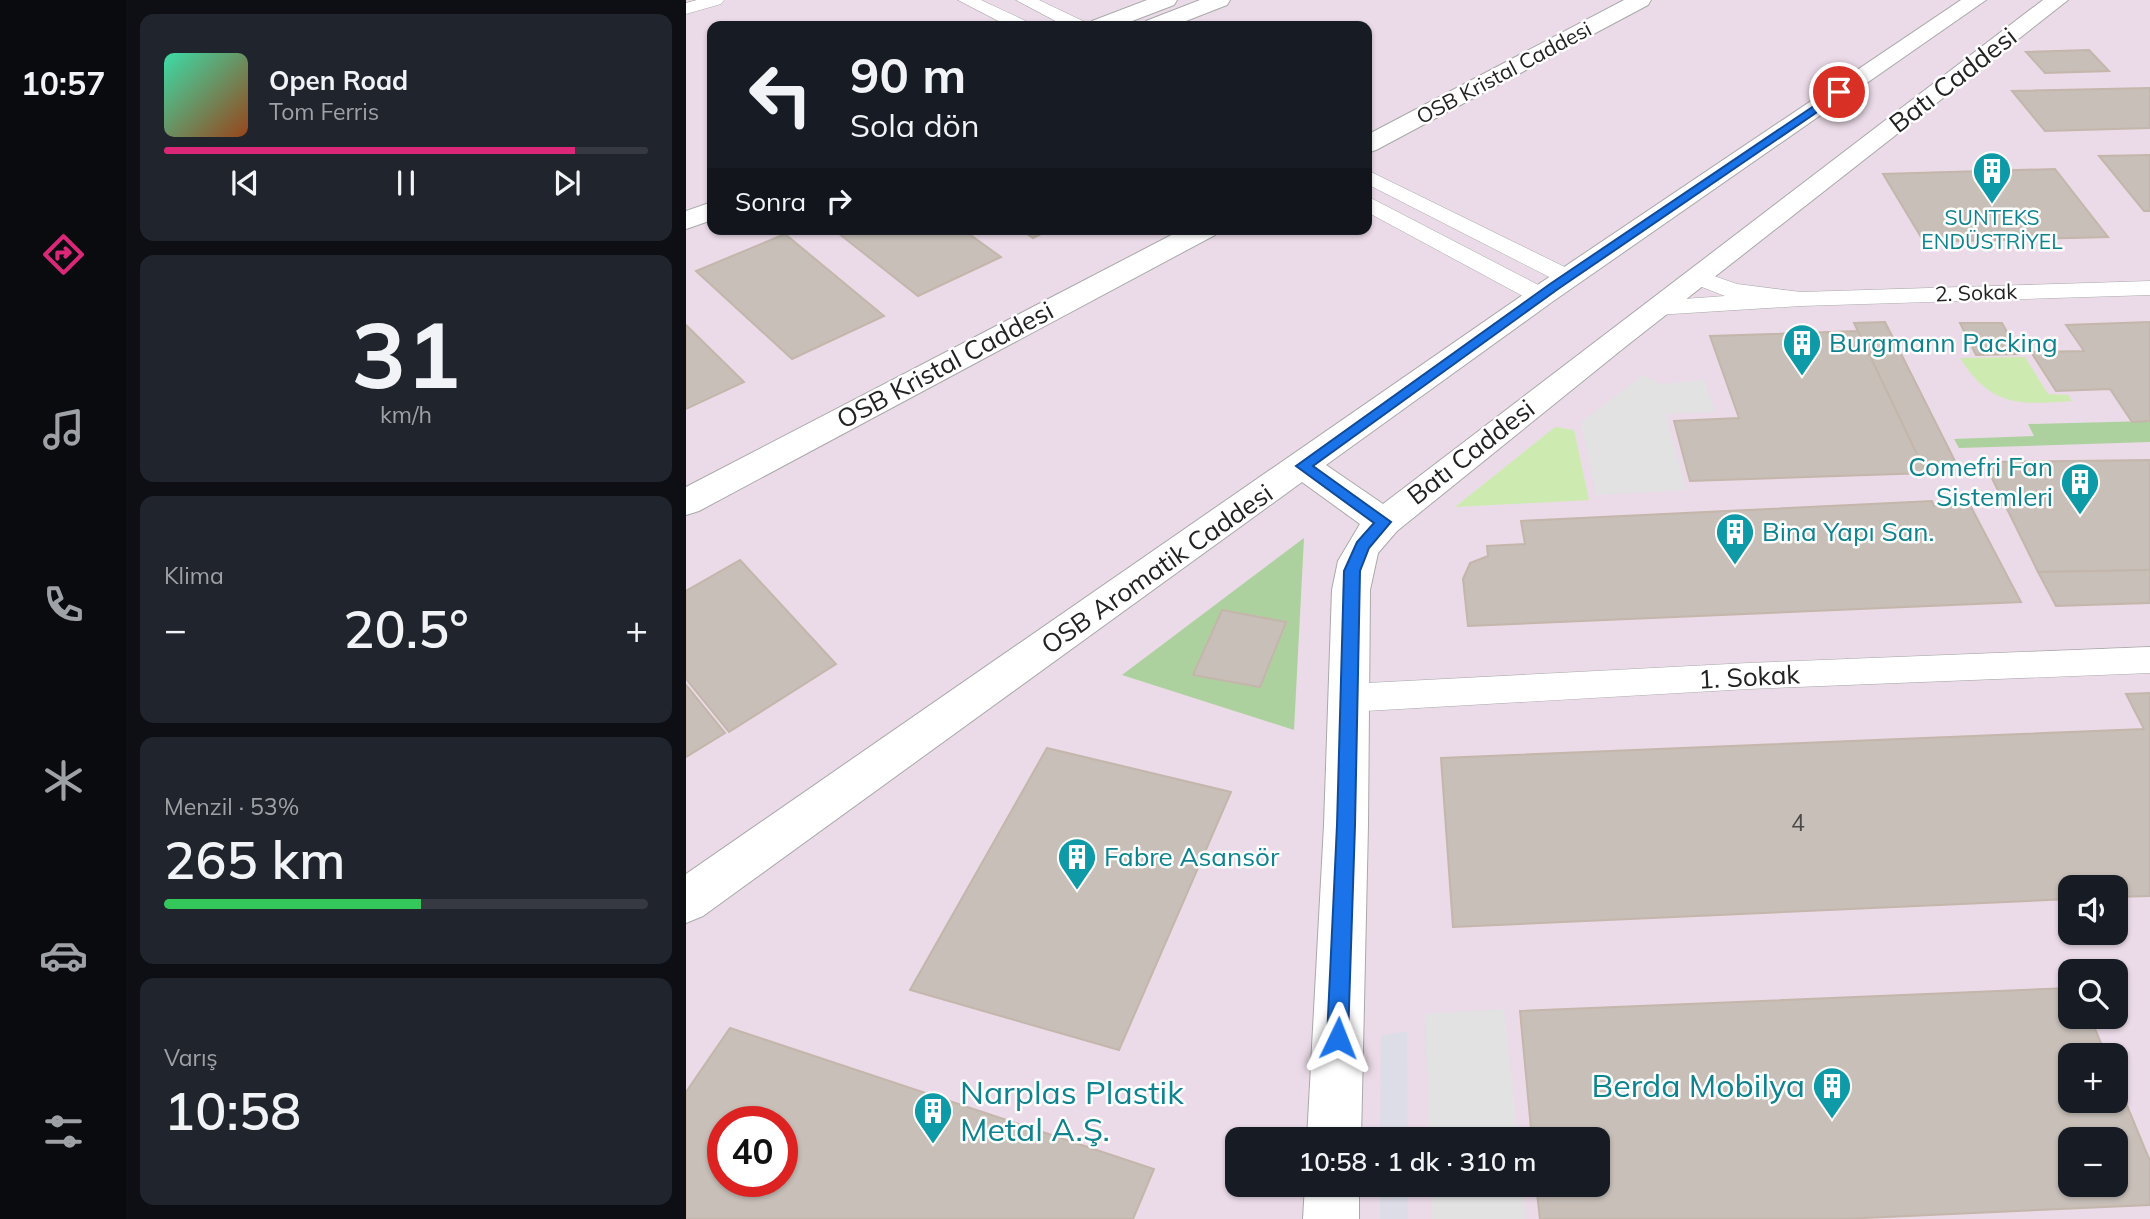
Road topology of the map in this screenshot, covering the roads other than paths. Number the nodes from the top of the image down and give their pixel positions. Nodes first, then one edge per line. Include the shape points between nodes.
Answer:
1 (715, 0) edge
2 (967, 0) edge
3 (1024, 0) edge
4 (1166, 0) edge
5 (1219, 0) edge
6 (1640, 0) edge
7 (1975, 0) edge
8 (2057, 0) edge
9 (686, 9) edge
10 (1011, 21) edge
11 (1068, 21) edge
12 (1113, 21) edge
13 (1166, 21) edge
14 (1372, 142) edge
15 (1372, 179) edge
16 (707, 188) edge
17 (686, 197) edge
18 (1372, 205) edge
19 (707, 212) edge
20 (686, 221) edge
21 (1194, 235) edge
22 (1697, 277) junction
23 (1554, 286) junction
24 (2150, 288) edge
25 (1801, 299) junction
26 (1656, 308) junction
27 (1303, 466) junction
28 (686, 502) edge
29 (1384, 522) junction
30 (2150, 660) edge
31 (1349, 698) junction
32 (686, 901) edge
33 (1334, 1127) edge
34 (1332, 1197) edge
35 (1331, 1219) edge

1 - 9 street
2 - 10 street
3 - 11 street
4 - 12 street
5 - 13 street
6 - 14 street, OSB Kristal Caddesi
7 - 23 street, OSB Aromatik Caddesi
8 - 22 street, Batı Caddesi
15 - 23 street
16 - 17 street
18 - 23 street
19 - 20 street
21 - 28 street, OSB Kristal Caddesi
22 - 25 street, 2. Sokak via 1732,291
22 - 26 street, Batı Caddesi
23 - 27 street, OSB Aromatik Caddesi
24 - 25 street, 2. Sokak
25 - 26 street, 2. Sokak
26 - 29 street, Batı Caddesi
27 - 29 street
27 - 32 street, OSB Aromatik Caddesi
29 - 31 street, Batı Caddesi via 1362,546 1352,571
30 - 31 street, 1. Sokak
31 - 33 street, Batı Caddesi
34 - 35 street

